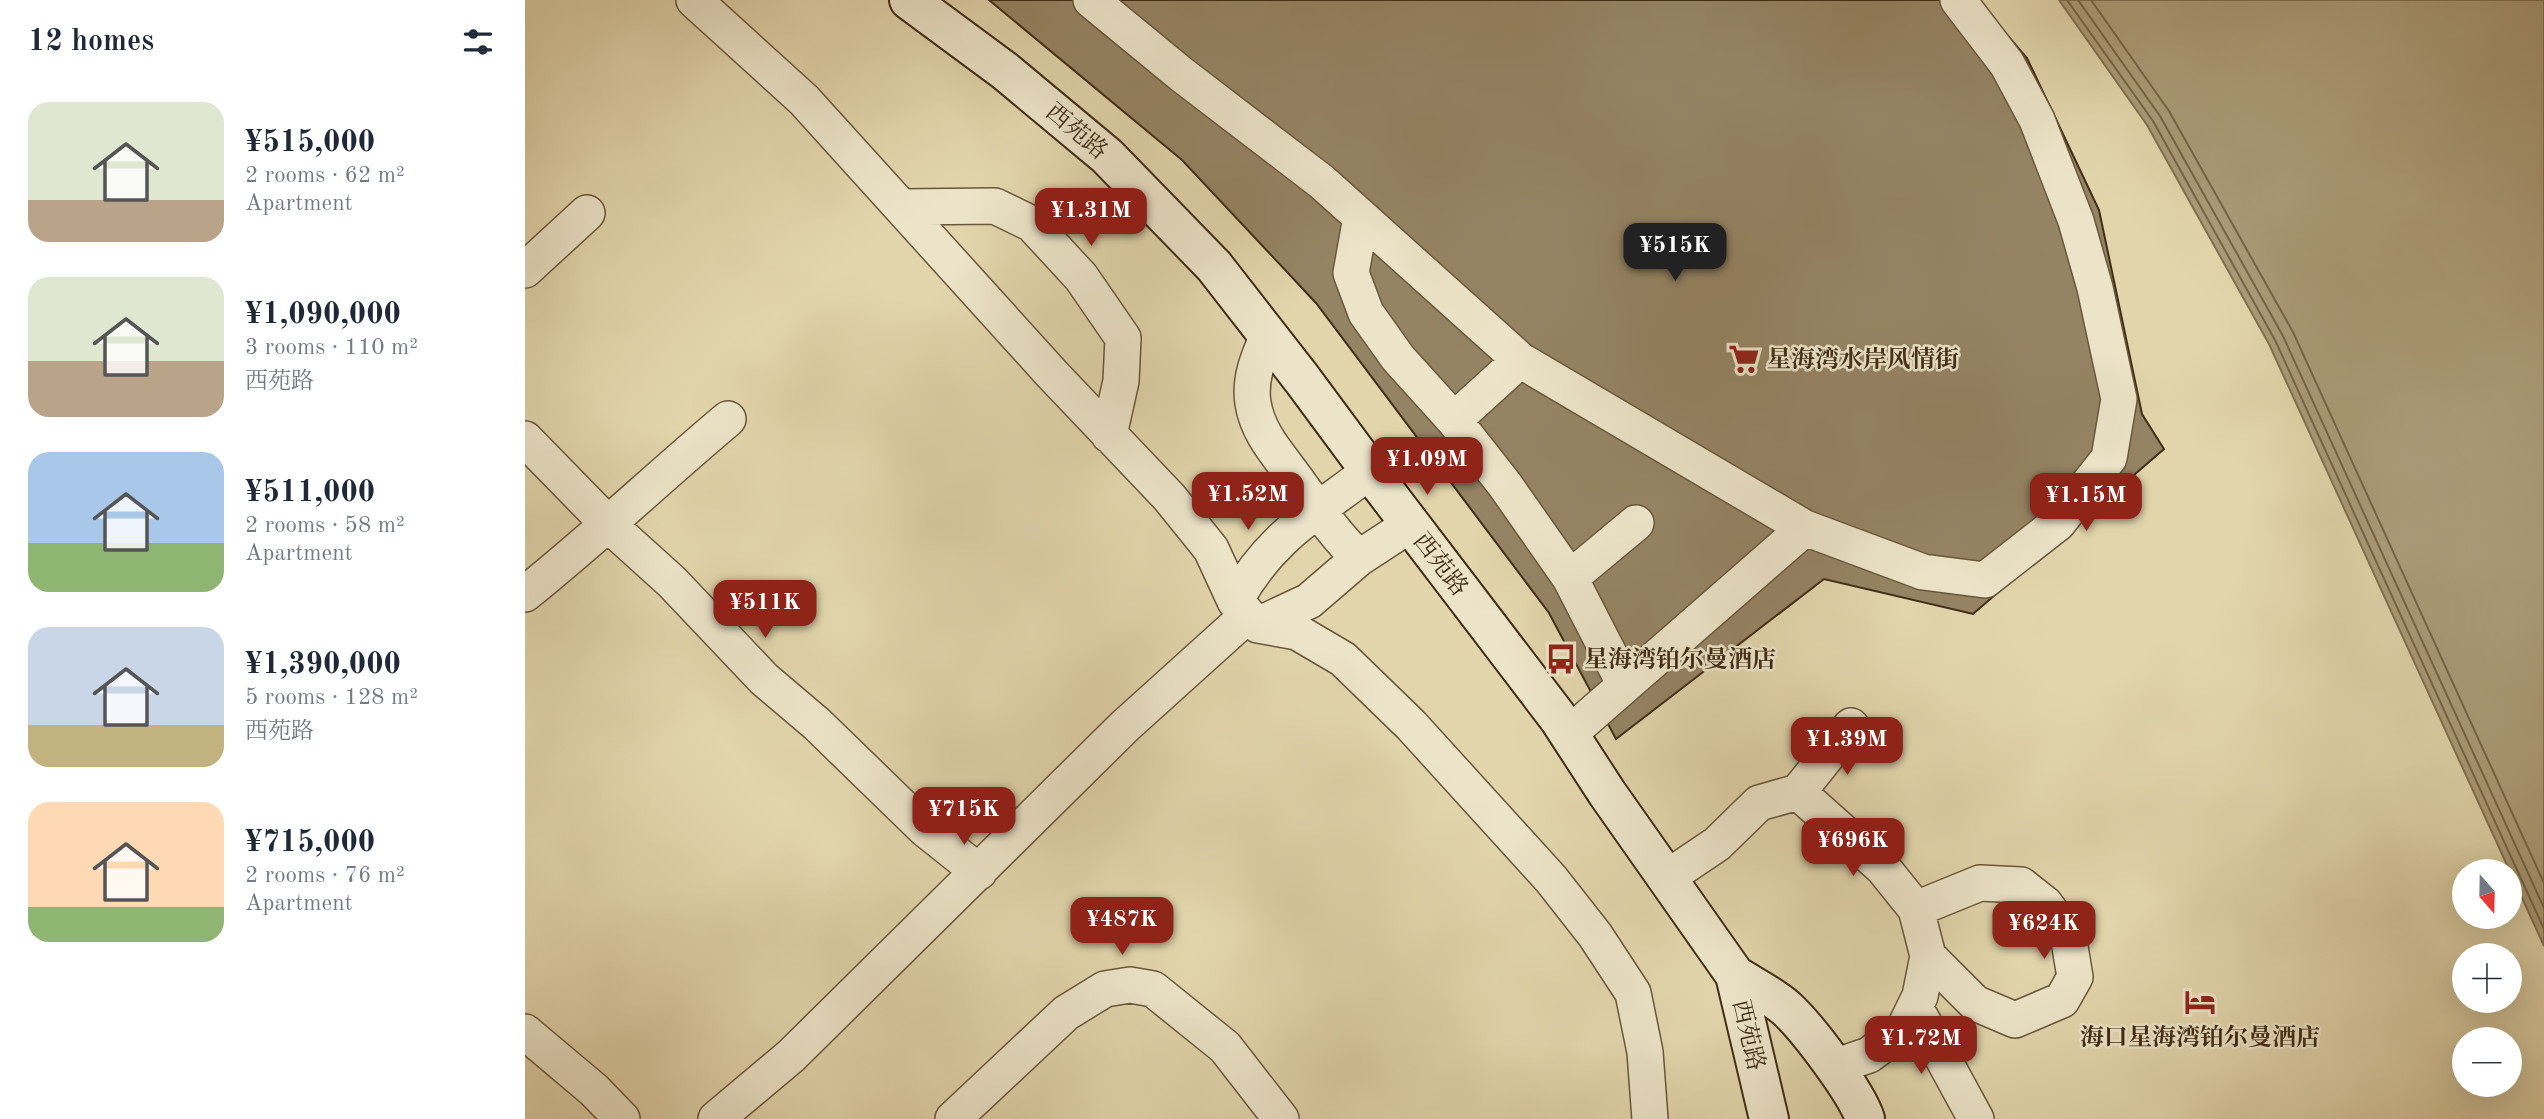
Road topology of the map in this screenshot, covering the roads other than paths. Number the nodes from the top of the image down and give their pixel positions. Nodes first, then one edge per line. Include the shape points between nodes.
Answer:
1 (694, 0) edge
2 (909, 0) edge
3 (1091, 0) edge
4 (1958, 0) edge
5 (902, 207) junction
6 (587, 213) dead end
7 (1361, 217) junction
8 (525, 270) edge
9 (1268, 335) junction
10 (1520, 360) junction
11 (727, 419) dead end
12 (1454, 420) junction
13 (1109, 435) junction
14 (525, 439) edge
15 (1370, 471) junction
16 (1318, 509) junction
17 (1636, 523) dead end
18 (1411, 524) junction
19 (609, 525) junction
20 (1805, 528) junction
21 (1359, 558) junction
22 (1570, 578) junction
23 (525, 594) edge
24 (1247, 614) junction
25 (1625, 685) junction
26 (1851, 726) dead end
27 (1569, 734) junction
28 (1798, 792) junction
29 (978, 872) junction
30 (1668, 877) junction
31 (1916, 909) junction
32 (1929, 956) junction
33 (1735, 975) junction
34 (1915, 1007) junction
35 (525, 1032) edge
36 (1834, 1067) junction
37 (622, 1119) edge
38 (716, 1119) edge
39 (953, 1119) edge
40 (1281, 1119) edge
41 (1650, 1119) edge
42 (1769, 1119) edge
43 (1865, 1119) edge
44 (1976, 1119) edge

1 - 5 street via 804,100
2 - 9 main road, 西苑路 via 1005,71 1107,156 1214,266
3 - 7 street
4 - 20 street via 2007,64 2031,109 2075,221 2119,399 2109,458 2058,523 1985,580 1923,572
5 - 13 street
5 - 13 street via 995,206 1032,224 1081,278 1123,338 1121,381
6 - 8 street
7 - 10 street
7 - 12 street via 1351,273 1366,313 1398,358
9 - 15 main road, 西苑路
9 - 16 street via 1254,370 1253,401 1259,425
10 - 12 street
10 - 20 street
11 - 19 street
12 - 22 street
13 - 24 street via 1211,549
14 - 19 street
15 - 16 street
15 - 18 main road, 西苑路
16 - 21 street
16 - 24 street via 1282,537 1250,574
17 - 22 street
18 - 21 street
18 - 27 main road, 西苑路
19 - 23 street
19 - 29 street via 672,582 764,680 817,724 925,830
20 - 25 street
21 - 24 street via 1309,601
22 - 25 street
24 - 29 street via 1125,726
24 - 41 street via 1297,632 1343,659 1411,725 1551,879 1633,993 1645,1052
25 - 27 street
26 - 28 street
27 - 30 main road, 西苑路
28 - 30 street via 1759,803 1717,844
28 - 31 street via 1883,868
29 - 38 street via 791,1056
30 - 33 main road, 西苑路
31 - 32 street
31 - 32 street via 1980,883 2021,886 2045,904 2069,935 2075,978 2062,1000 2015,1020 1975,1003
32 - 34 street
33 - 36 main road via 1786,1009
33 - 42 main road, 西苑路
34 - 36 street via 1904,1029 1881,1047
34 - 44 street
35 - 37 street
36 - 43 main road
39 - 40 street via 1066,1013 1105,989 1130,985 1153,989 1225,1047

